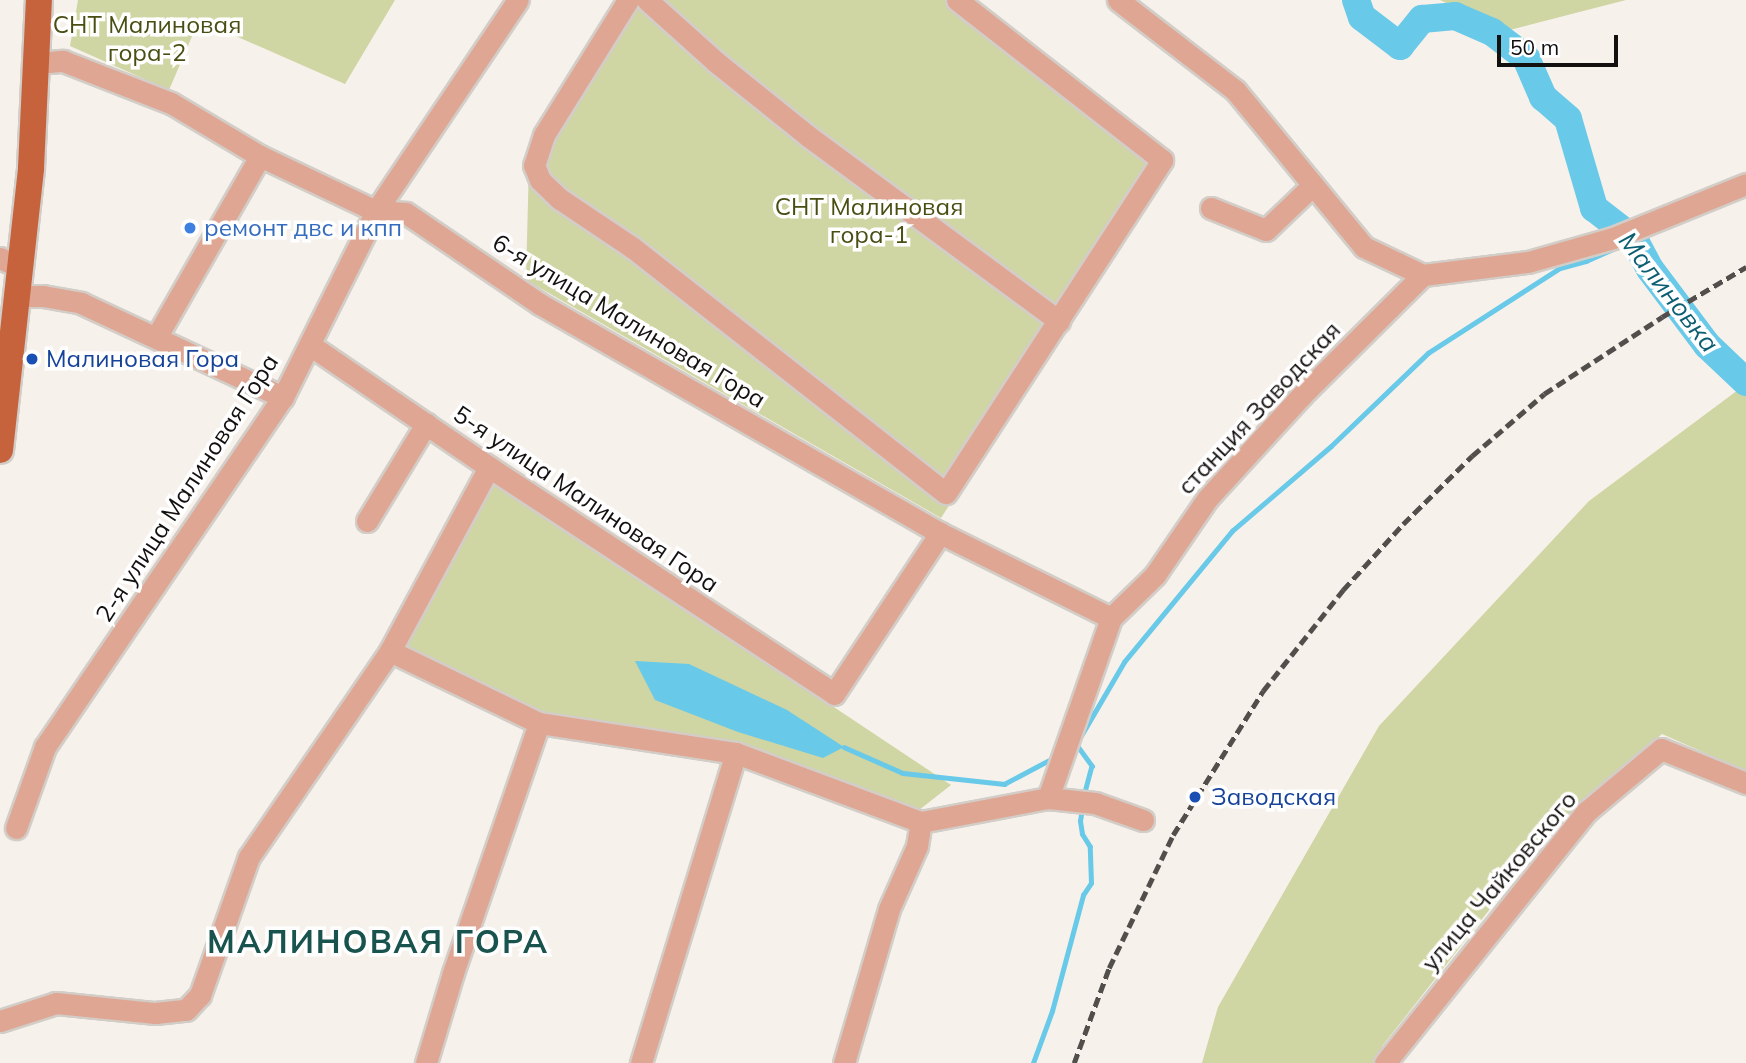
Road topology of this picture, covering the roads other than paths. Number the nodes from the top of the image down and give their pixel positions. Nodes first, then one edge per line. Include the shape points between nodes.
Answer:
1 (39, 0) edge
2 (518, 0) edge
3 (628, 0) edge
4 (647, 0) edge
5 (957, 0) edge
6 (1118, 0) edge
7 (38, 62) junction
8 (260, 156) junction
9 (1746, 184) edge
10 (1313, 185) junction
11 (1211, 208) dead end
12 (376, 211) junction
13 (11, 263) edge
14 (1423, 275) junction
15 (18, 296) junction
16 (1059, 321) junction
17 (157, 336) junction
18 (310, 345) junction
19 (283, 397) junction
20 (426, 424) junction
21 (0, 450) edge
22 (489, 467) junction
23 (367, 521) dead end
24 (940, 533) junction
25 (1111, 618) junction
26 (390, 651) junction
27 (540, 723) junction
28 (736, 753) junction
29 (1746, 783) edge
30 (1048, 798) junction
31 (1143, 820) dead end
32 (921, 822) junction
33 (16, 828) dead end
34 (0, 1021) edge
35 (426, 1063) edge
36 (641, 1063) edge
37 (844, 1063) edge
38 (1385, 1063) edge

1 - 7 main road
2 - 12 street, 2-я улица Малиновая Гора
3 - 16 street via 544,135 534,165 540,180 946,493
4 - 16 street via 799,128
5 - 16 street via 1162,160
6 - 10 street via 1235,90
7 - 8 street, 6-я улица Малиновая Гора via 63,61 171,103
7 - 13 main road
8 - 12 street, 6-я улица Малиновая Гора
8 - 17 street
9 - 14 street via 1613,238 1528,262
10 - 11 street via 1266,230
10 - 14 street via 1364,247
12 - 18 street, 2-я улица Малиновая Гора
12 - 24 street, 6-я улица Малиновая Гора via 405,213 540,304
13 - 15 main road
14 - 25 street, станция Заводская via 1276,423 1207,499 1155,575
15 - 17 street via 81,303
15 - 21 main road
17 - 19 street
18 - 19 street, 2-я улица Малиновая Гора
18 - 20 street, 5-я улица Малиновая Гора
19 - 33 street, 2-я улица Малиновая Гора via 45,747
20 - 22 street, 5-я улица Малиновая Гора
20 - 23 street
22 - 24 street, 5-я улица Малиновая Гора via 834,694
22 - 26 street
24 - 25 street, 6-я улица Малиновая Гора
25 - 30 street, станция Заводская
26 - 27 street
26 - 34 street via 249,857 200,995 186,1010 155,1013 56,1003
27 - 28 street
27 - 35 street
28 - 32 street
28 - 36 street
29 - 38 street, улица Чайковского via 1661,749 1586,812
30 - 31 street via 1095,803
30 - 32 street
32 - 37 street via 917,846 889,909

